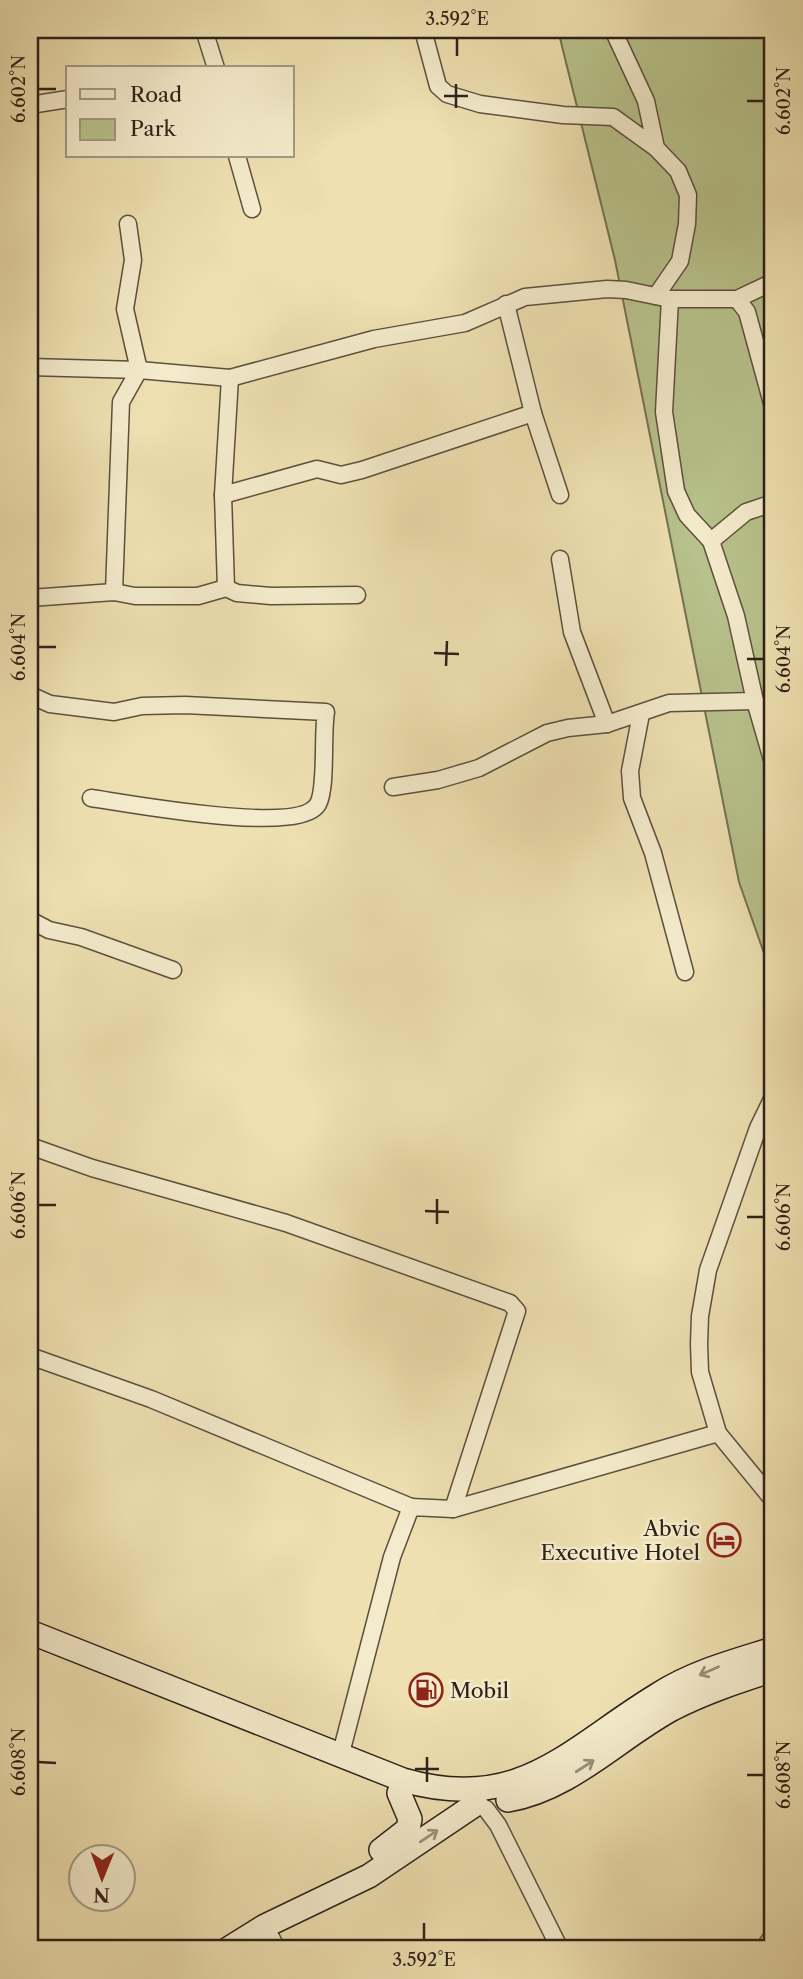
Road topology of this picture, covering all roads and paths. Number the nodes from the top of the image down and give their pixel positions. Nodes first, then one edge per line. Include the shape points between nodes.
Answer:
1 (204, 30) edge
2 (423, 30) edge
3 (613, 30) edge
4 (215, 66) edge
5 (66, 99) edge
6 (30, 105) edge
7 (656, 148) junction
8 (238, 158) edge
9 (252, 209) dead end
10 (128, 224) dead end
11 (773, 282) edge
12 (663, 298) junction
13 (737, 299) junction
14 (506, 304) junction
15 (30, 367) edge
16 (139, 370) junction
17 (230, 378) junction
18 (773, 407) edge
19 (533, 412) junction
20 (223, 495) junction
21 (560, 495) dead end
22 (773, 503) edge
23 (711, 541) junction
24 (560, 559) dead end
25 (226, 588) junction
26 (114, 592) junction
27 (357, 595) dead end
28 (30, 598) edge
29 (30, 695) edge
30 (755, 701) junction
31 (641, 714) junction
32 (607, 724) junction
33 (773, 762) edge
34 (393, 787) dead end
35 (91, 798) dead end
36 (30, 920) edge
37 (173, 970) dead end
38 (685, 972) dead end
39 (773, 1097) edge
40 (30, 1146) edge
41 (30, 1356) edge
42 (718, 1433) junction
43 (773, 1500) edge
44 (411, 1507) junction
45 (453, 1509) junction
46 (30, 1632) edge
47 (30, 1647) edge
48 (773, 1649) edge
49 (773, 1670) edge
50 (341, 1753) junction
51 (399, 1793) junction
52 (476, 1804) junction
53 (328, 1894) junction
54 (265, 1926) junction
55 (773, 1936) edge
56 (228, 1949) edge
57 (277, 1949) edge
58 (560, 1949) edge
59 (764, 1949) edge

1 - 4 street
2 - 7 street via 438,86 447,93 494,106 614,117
3 - 7 street via 646,101
5 - 6 street
7 - 12 street via 678,171 688,195 680,261
8 - 9 street
10 - 16 street via 133,260 125,309
11 - 13 street
12 - 13 street
12 - 14 street via 607,289 525,297
12 - 23 street via 664,412 672,471 687,515
13 - 18 street via 747,312
14 - 17 street via 465,323 374,339
14 - 19 street
15 - 16 street
16 - 17 street
16 - 26 street via 121,402
17 - 20 street
19 - 20 street via 362,470 341,475 317,469
19 - 21 street
20 - 25 street
22 - 23 street via 746,512
23 - 30 street via 736,616
24 - 32 street via 572,632
25 - 26 street via 198,596
25 - 27 street via 271,596
26 - 28 street
29 - 35 street via 50,704 114,712 185,705 326,712 321,791 311,810 244,820
30 - 31 street via 669,703
30 - 33 street
31 - 32 street
31 - 38 street via 630,771 632,798 653,853
32 - 34 street via 547,733 479,768
36 - 37 street
39 - 42 street via 708,1270 700,1316 700,1372
40 - 45 street via 286,1223 510,1303 517,1311 514,1323
41 - 44 street via 151,1399
42 - 43 street
42 - 45 street
44 - 45 street
44 - 50 street via 392,1558
46 - 50 main road
47 - 51 main road
48 -> 50 main road via 718,1666 662,1692 575,1753 512,1784 477,1790 419,1784
52 -> 49 main road via 512,1800 553,1786 672,1710 724,1685
51 - 52 main road
51 - 53 main road via 410,1819 408,1829 354,1868
53 -> 52 main road via 369,1876
52 - 58 street via 498,1825
53 - 54 main road
54 - 56 main road
54 - 57 street
55 - 59 street

